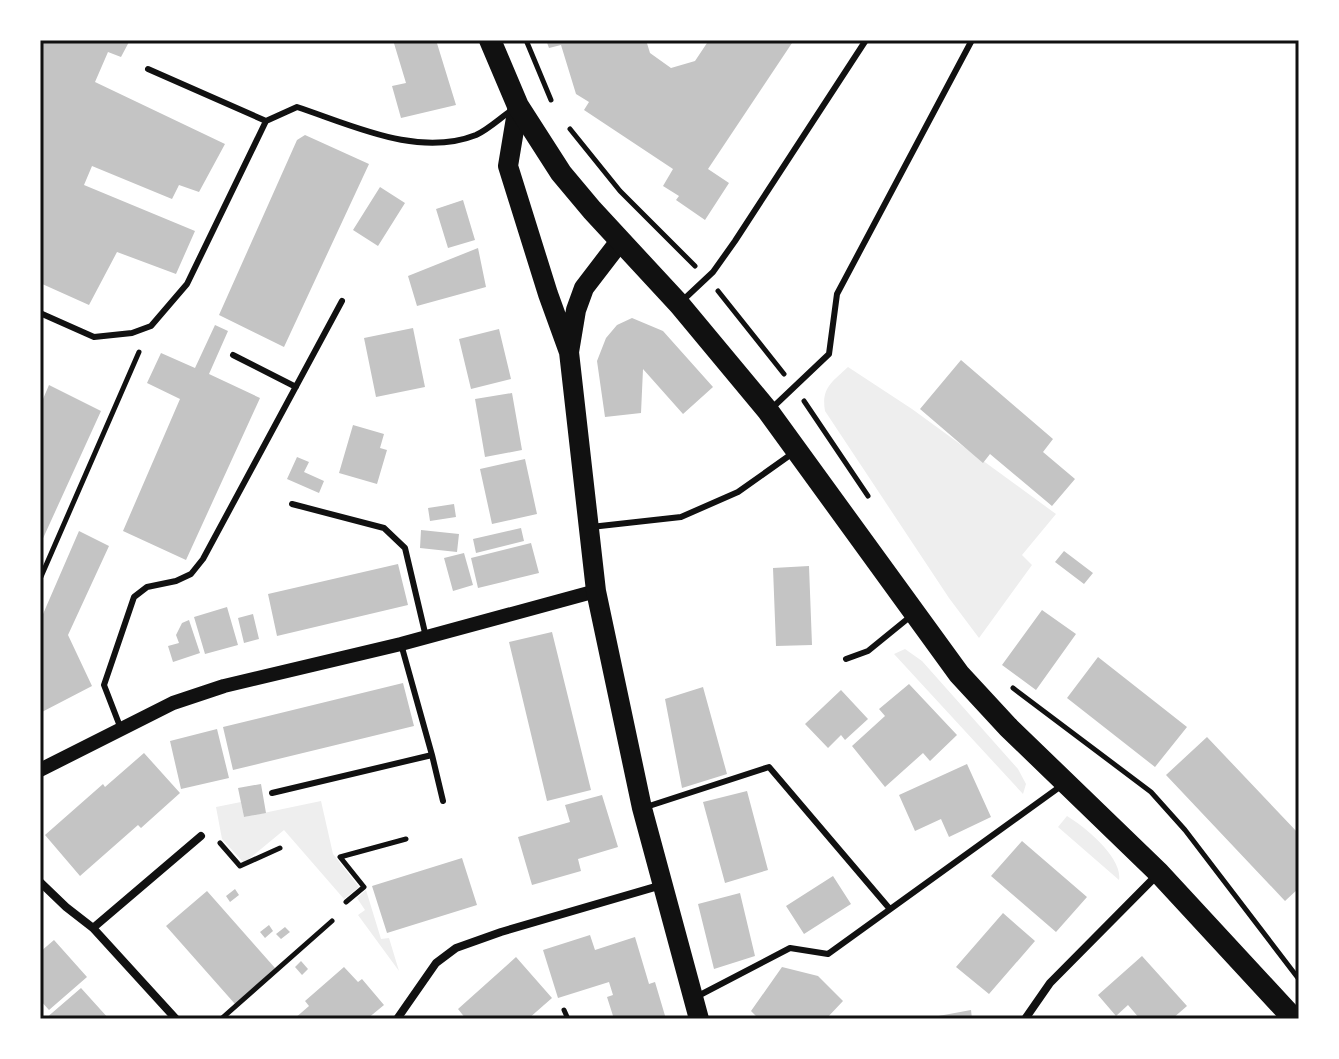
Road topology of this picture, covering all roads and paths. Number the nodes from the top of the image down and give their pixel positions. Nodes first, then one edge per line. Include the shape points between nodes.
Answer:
1 (490, 40) edge
2 (526, 40) edge
3 (866, 40) edge
4 (972, 40) edge
5 (148, 69) dead end
6 (554, 105) dead end
7 (518, 106) junction
8 (266, 121) junction
9 (566, 124) dead end
10 (620, 241) junction
11 (687, 257) dead end
12 (719, 292) dead end
13 (342, 301) dead end
14 (679, 304) junction
15 (40, 313) edge
16 (151, 326) junction
17 (569, 352) junction
18 (233, 355) dead end
19 (780, 368) dead end
20 (296, 387) junction
21 (810, 410) dead end
22 (768, 411) junction
23 (796, 451) junction
24 (869, 497) dead end
25 (292, 504) dead end
26 (589, 527) junction
27 (40, 579) edge
28 (596, 591) junction
29 (914, 614) junction
30 (426, 637) junction
31 (401, 644) junction
32 (846, 659) dead end
33 (1005, 681) dead end
34 (121, 729) junction
35 (432, 755) junction
36 (40, 770) edge
37 (1065, 782) junction
38 (272, 793) dead end
39 (443, 801) dead end
40 (642, 808) junction
41 (201, 836) dead end
42 (406, 839) dead end
43 (219, 842) dead end
44 (280, 848) dead end
45 (1159, 873) junction
46 (40, 882) edge
47 (663, 885) junction
48 (346, 902) dead end
49 (889, 908) junction
50 (332, 921) dead end
51 (93, 928) junction
52 (1299, 978) edge
53 (695, 997) junction
54 (564, 1010) dead end
55 (1295, 1014) edge
56 (176, 1019) edge
57 (221, 1019) edge
58 (397, 1019) edge
59 (568, 1019) edge
60 (699, 1019) edge
61 (1025, 1019) edge

1 - 7 highway
2 - 6 path
3 - 14 lane via 735,241 713,272
4 - 22 lane via 837,294 829,354
5 - 8 lane
7 - 8 lane via 474,136 439,144 389,137 297,107
7 - 10 highway via 561,173
7 - 17 main road via 508,166
8 - 16 lane via 187,284
9 - 11 path via 620,191
10 - 14 highway
10 - 17 main road via 584,288
12 - 19 path
13 - 20 lane
14 - 22 highway
15 - 16 lane via 94,337
16 - 27 path
17 - 26 main road
18 - 20 lane
20 - 34 lane via 203,559 191,574 147,587 134,597 104,685
21 - 24 path
22 - 23 highway
23 - 26 lane via 738,492 681,517
23 - 29 highway
25 - 30 lane via 384,528 405,548
26 - 28 main road
28 - 30 street
28 - 40 main road
29 - 32 lane via 868,651
29 - 37 highway via 980,698
30 - 31 street
31 - 34 street via 224,686
31 - 35 lane
33 - 52 path via 1151,792
34 - 36 street
35 - 38 lane
35 - 39 lane
37 - 45 highway
37 - 49 lane
40 - 47 main road
40 - 49 lane via 769,767
41 - 51 street
42 - 48 path via 340,857 364,887
43 - 44 path via 240,866
45 - 55 highway
45 - 61 street via 1050,983
46 - 51 street
47 - 53 main road
47 - 58 street via 456,948 436,963
49 - 53 lane via 828,954 790,948
50 - 57 path
51 - 56 street
53 - 60 main road
54 - 59 path

